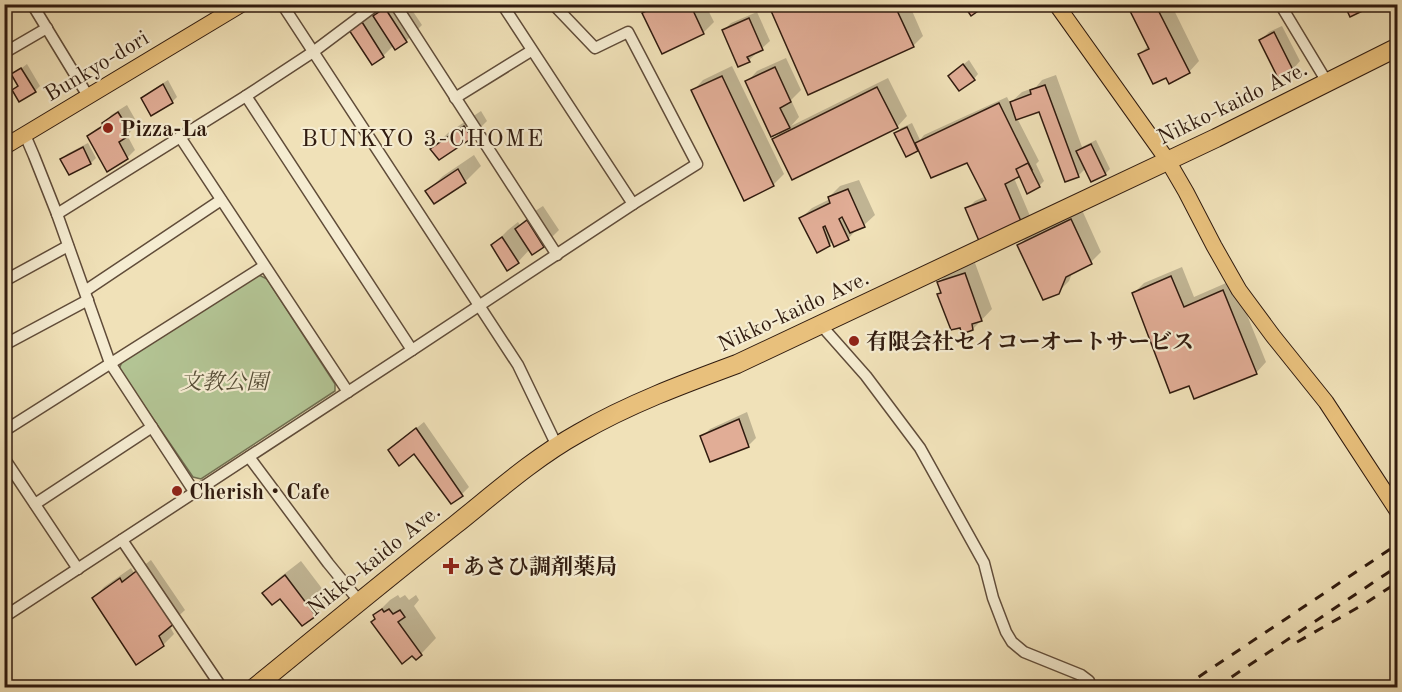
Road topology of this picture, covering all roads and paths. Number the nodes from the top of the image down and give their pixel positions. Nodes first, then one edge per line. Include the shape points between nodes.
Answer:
1 (32, 4) edge
2 (242, 4) edge
3 (282, 4) edge
4 (376, 4) edge
5 (395, 4) edge
6 (502, 4) edge
7 (552, 4) edge
8 (1056, 4) edge
9 (1280, 4) edge
10 (47, 28) junction
11 (1398, 46) edge
12 (531, 51) junction
13 (313, 52) junction
14 (4, 53) edge
15 (1327, 82) junction
16 (88, 96) junction
17 (246, 96) junction
18 (455, 98) junction
19 (25, 135) junction
20 (180, 137) junction
21 (4, 147) edge
22 (1168, 161) junction
23 (221, 200) junction
24 (633, 204) junction
25 (57, 214) junction
26 (68, 246) junction
27 (557, 255) junction
28 (264, 266) junction
29 (4, 281) edge
30 (86, 295) junction
31 (480, 305) junction
32 (820, 324) junction
33 (4, 345) edge
34 (412, 350) junction
35 (110, 363) junction
36 (348, 392) junction
37 (152, 427) junction
38 (4, 430) edge
39 (557, 446) junction
40 (249, 457) junction
41 (4, 458) edge
42 (195, 493) junction
43 (35, 504) junction
44 (1398, 512) edge
45 (122, 540) junction
46 (78, 569) junction
47 (359, 601) junction
48 (5, 615) edge
49 (4, 681) edge
50 (1089, 681) dead end
51 (8, 687) edge
52 (222, 687) edge
53 (254, 687) edge

1 - 10 street
2 - 16 main road, Bunkyo-dori
3 - 13 street
4 - 13 street
5 - 18 street
6 - 12 street
7 - 24 street via 595,48 628,32 697,164
8 - 22 main road
9 - 15 street
10 - 14 street
10 - 16 street
11 - 15 highway, Nikko-kaido Ave.
12 - 18 street
12 - 24 street
13 - 17 street
13 - 31 street
15 - 22 highway, Nikko-kaido Ave.
16 - 19 main road, Bunkyo-dori
17 - 20 street
17 - 34 street
18 - 27 street
19 - 21 main road, Bunkyo-dori
19 - 25 street
20 - 23 street
20 - 25 street
22 - 32 highway, Nikko-kaido Ave.
22 - 44 main road via 1239,290 1332,411
23 - 28 street
23 - 30 street
24 - 27 street
25 - 26 street
26 - 29 street
26 - 30 street
27 - 31 street
28 - 35 street
28 - 36 street
30 - 33 street
30 - 35 street
31 - 34 street
31 - 39 street via 518,365
32 - 39 highway, Nikko-kaido Ave. via 737,364 657,395
32 - 50 street via 866,376 920,448 984,563 993,598 1012,642 1024,652
34 - 36 street
35 - 37 street
35 - 38 street
36 - 40 street
37 - 42 street
37 - 43 street
39 - 47 highway, Nikko-kaido Ave.
40 - 42 street
40 - 47 street
41 - 43 street
42 - 45 street
43 - 46 street
45 - 46 street
45 - 52 street
46 - 48 street
47 - 53 highway, Nikko-kaido Ave.
49 - 51 street

